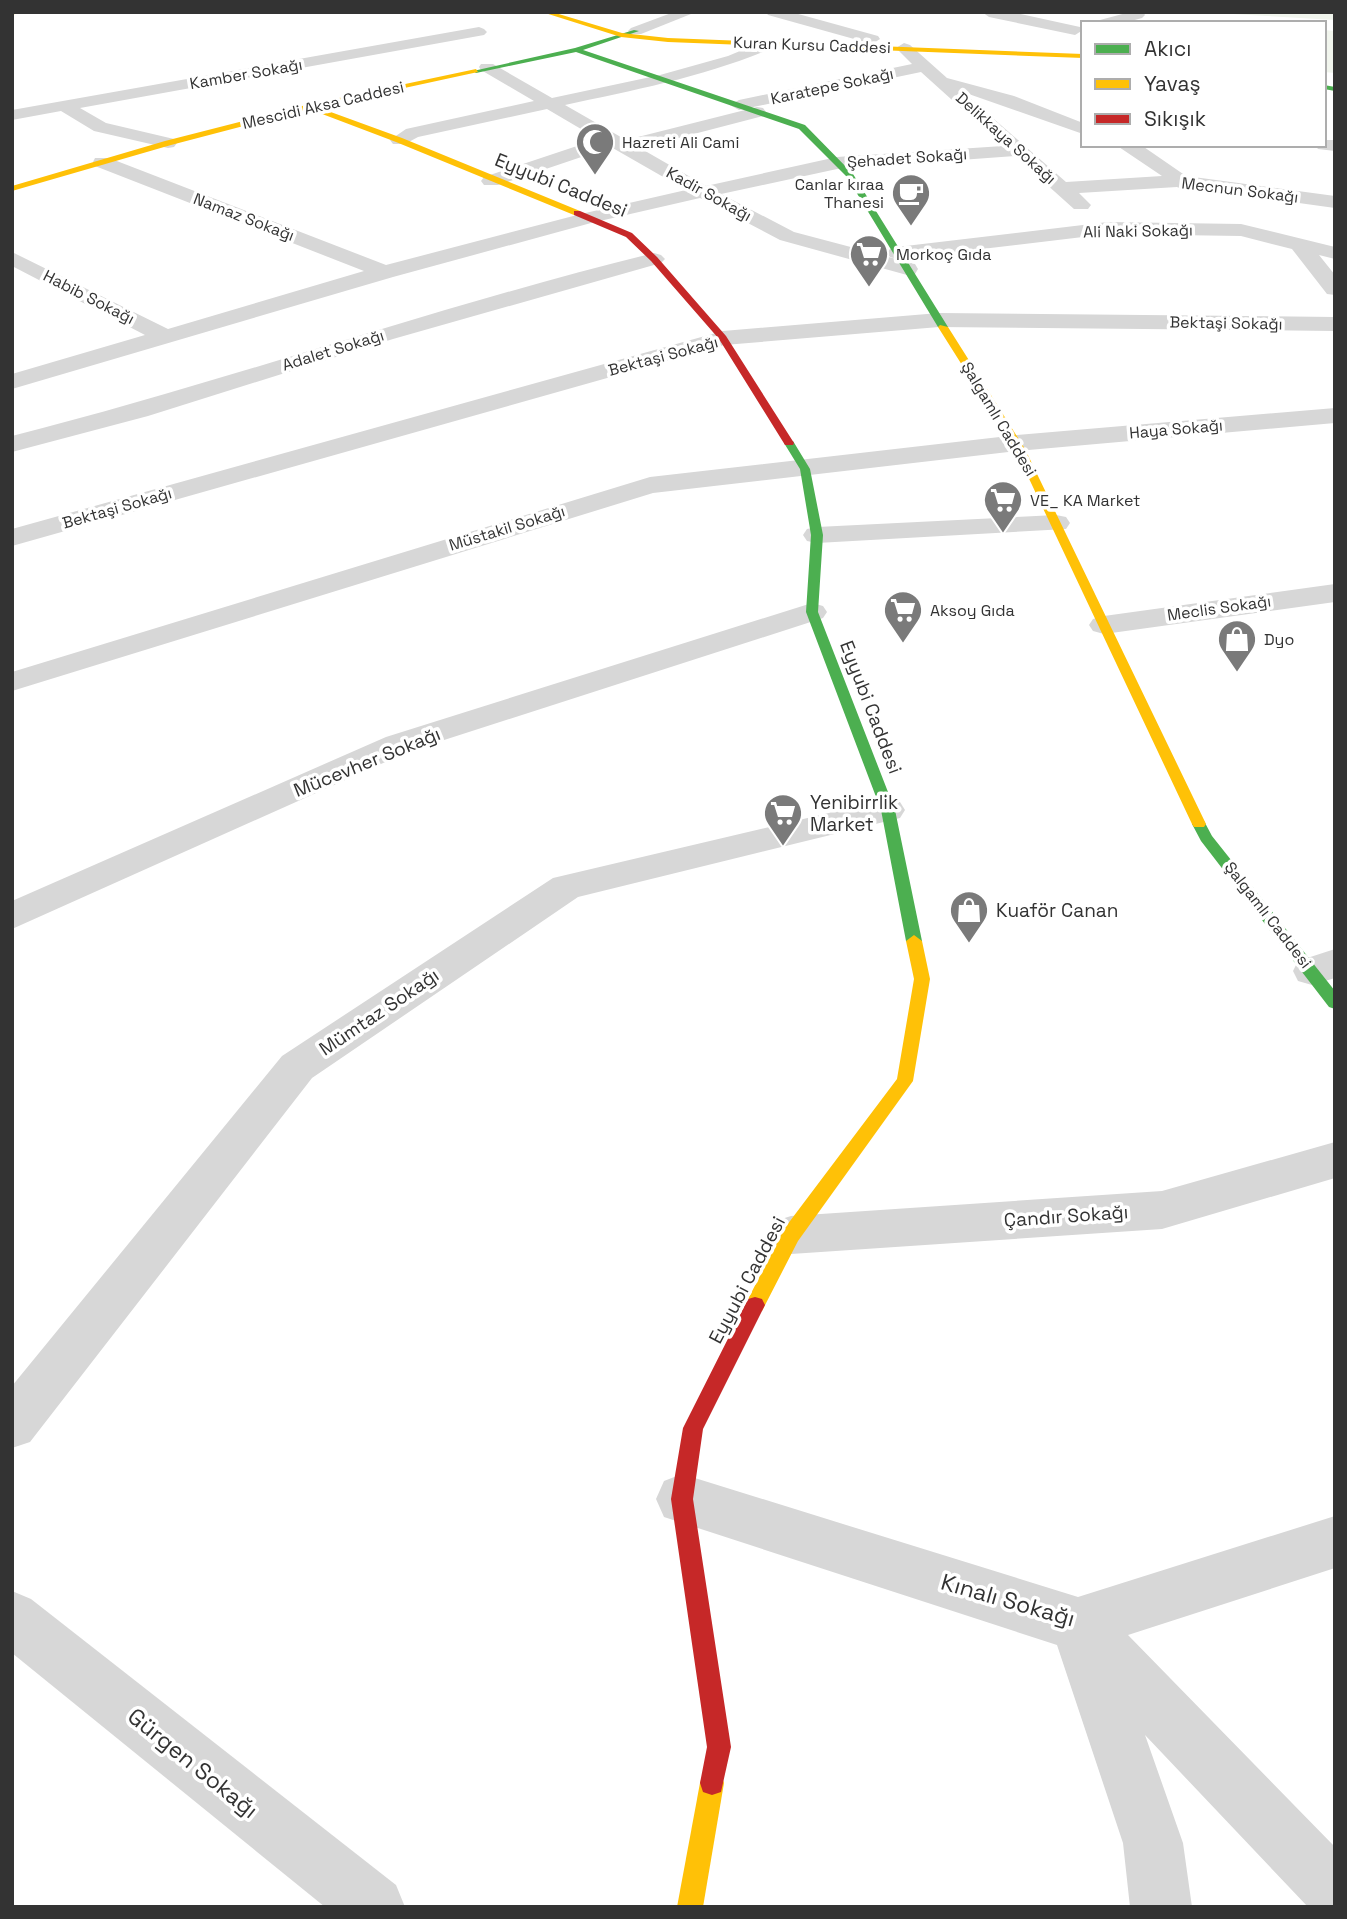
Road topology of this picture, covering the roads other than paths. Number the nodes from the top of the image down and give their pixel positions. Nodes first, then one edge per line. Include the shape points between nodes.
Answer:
1 (18, 12) edge
2 (545, 12) edge
3 (575, 12) edge
4 (689, 12) edge
5 (774, 12) edge
6 (989, 12) edge
7 (12, 13) edge
8 (1132, 13) edge
9 (1110, 21) edge
10 (1079, 29) edge
11 (479, 32) dead end
12 (628, 33) junction
13 (872, 38) junction
14 (769, 44) junction
15 (1047, 47) junction
16 (904, 48) junction
17 (1081, 48) edge
18 (576, 50) junction
19 (1081, 56) edge
20 (487, 67) junction
21 (931, 72) junction
22 (663, 79) junction
23 (1008, 100) junction
24 (549, 103) junction
25 (739, 105) junction
26 (1070, 105) dead end
27 (66, 107) junction
28 (309, 107) junction
29 (757, 111) junction
30 (14, 112) edge
31 (1081, 128) edge
32 (399, 140) junction
33 (168, 143) junction
34 (618, 143) junction
35 (1130, 147) edge
36 (1019, 150) junction
37 (102, 162) junction
38 (837, 163) junction
39 (491, 181) junction
40 (1182, 181) junction
41 (1062, 188) junction
42 (12, 190) edge
43 (703, 191) junction
44 (1335, 202) edge
45 (588, 218) junction
46 (1108, 228) junction
47 (1241, 230) junction
48 (1301, 247) junction
49 (1335, 253) edge
50 (12, 258) edge
51 (654, 259) junction
52 (902, 261) junction
53 (385, 272) junction
54 (1335, 289) edge
55 (939, 320) junction
56 (1335, 324) edge
57 (166, 337) junction
58 (723, 338) junction
59 (12, 382) edge
60 (1335, 415) edge
61 (1017, 443) junction
62 (12, 444) edge
63 (805, 469) junction
64 (1056, 523) junction
65 (817, 535) junction
66 (12, 538) edge
67 (1335, 593) edge
68 (813, 612) junction
69 (1104, 625) junction
70 (12, 682) edge
71 (888, 810) junction
72 (12, 916) edge
73 (1324, 967) edge
74 (1335, 1003) edge
75 (1335, 1160) edge
76 (791, 1236) junction
77 (12, 1424) edge
78 (682, 1499) junction
79 (1335, 1542) edge
80 (12, 1618) edge
81 (1078, 1624) junction
82 (1335, 1891) edge
83 (374, 1907) edge
84 (690, 1907) edge
85 (1161, 1907) edge

1 - 7 street
2 - 12 street, Kuran Kursu Caddesi
3 - 12 street, Kuran Kursu Caddesi
4 - 12 street
5 - 13 street
6 - 10 street
8 - 9 street
10 - 15 street
11 - 27 street, Kamber Sokağı
12 - 13 street, Kuran Kursu Caddesi
12 - 14 street, Kuran Kursu Caddesi via 668,40
12 - 18 street, Mescidi Aksa Caddesi
13 - 15 street, Kuran Kursu Caddesi
14 - 16 street, Kuran Kursu Caddesi
14 - 22 street
15 - 17 street, Kuran Kursu Caddesi
16 - 19 street, Kuran Kursu Caddesi
16 - 21 street, Delikkaya Sokağı
18 - 20 street, Mescidi Aksa Caddesi
18 - 22 street, Şalgamlı Caddesi
20 - 24 street, Kadir Sokağı
20 - 28 street, Mescidi Aksa Caddesi
21 - 23 street
21 - 25 street, Karatepe Sokağı
21 - 36 street, Delikkaya Sokağı
22 - 24 street
22 - 25 street, Şalgamlı Caddesi
23 - 26 street
23 - 31 street
24 - 32 street via 412,133
24 - 34 street, Kadir Sokağı
25 - 29 street, Şalgamlı Caddesi
27 - 30 street, Kamber Sokağı
27 - 33 street via 100,127
28 - 32 street, Eyyubi Caddesi
28 - 33 street, Mescidi Aksa Caddesi
29 - 34 street
29 - 38 street, Şalgamlı Caddesi via 802,127
32 - 39 street, Eyyubi Caddesi
33 - 37 street, Mescidi Aksa Caddesi
34 - 39 street
34 - 43 street, Kadir Sokağı
35 - 40 street
36 - 38 street, Şehadet Sokağı
36 - 41 street, Delikkaya Sokağı
37 - 42 street, Mescidi Aksa Caddesi
37 - 53 street, Namaz Sokağı
38 - 43 street, Şehadet Sokağı
38 - 52 street, Şalgamlı Caddesi via 860,187
39 - 45 street, Eyyubi Caddesi
40 - 41 street, Mecnun Sokağı
40 - 44 street, Mecnun Sokağı
40 - 47 street
41 - 46 street, Delikkaya Sokağı
43 - 45 street, Şehadet Sokağı
43 - 52 street, Kadir Sokağı via 786,236
45 - 51 street, Eyyubi Caddesi via 629,235
45 - 53 street, Şehadet Sokağı
46 - 47 street, Ali Naki Sokağı
46 - 52 street, Ali Naki Sokağı
47 - 48 street, Ali Naki Sokağı
48 - 49 street, Ali Naki Sokağı
48 - 54 street
50 - 57 street, Habib Sokağı
51 - 58 street, Eyyubi Caddesi
51 - 62 street, Adalet Sokağı
52 - 55 street, Şalgamlı Caddesi
53 - 57 street, Şehadet Sokağı
55 - 56 street, Bektaşi Sokağı
55 - 58 street, Bektaşi Sokağı
55 - 61 street, Şalgamlı Caddesi
57 - 59 street, Şehadet Sokağı
58 - 63 street, Eyyubi Caddesi
58 - 66 street, Bektaşi Sokağı
60 - 61 street, Haya Sokağı
61 - 63 street, Müstakil Sokağı
61 - 64 street, Şalgamlı Caddesi
63 - 65 street, Eyyubi Caddesi
63 - 70 street, Müstakil Sokağı via 650,485
64 - 65 street
64 - 69 street, Şalgamlı Caddesi
65 - 68 street, Eyyubi Caddesi
67 - 69 street, Meclis Sokağı
68 - 71 street, Eyyubi Caddesi
68 - 72 street, Mücevher Sokağı via 398,744
69 - 73 street, Şalgamlı Caddesi via 1206,838
71 - 76 street, Eyyubi Caddesi via 922,979 905,1080
71 - 77 street, Mümtaz Sokağı via 566,887 297,1067
73 - 74 street, Şalgamlı Caddesi
75 - 76 street, Çandır Sokağı via 1162,1209
76 - 78 street, Eyyubi Caddesi via 693,1428
78 - 81 street, Kınalı Sokağı
78 - 84 street, Eyyubi Caddesi via 719,1747
79 - 81 street, Kınalı Sokağı
80 - 83 street, Gürgen Sokağı
81 - 82 street
81 - 85 street via 1153,1843

